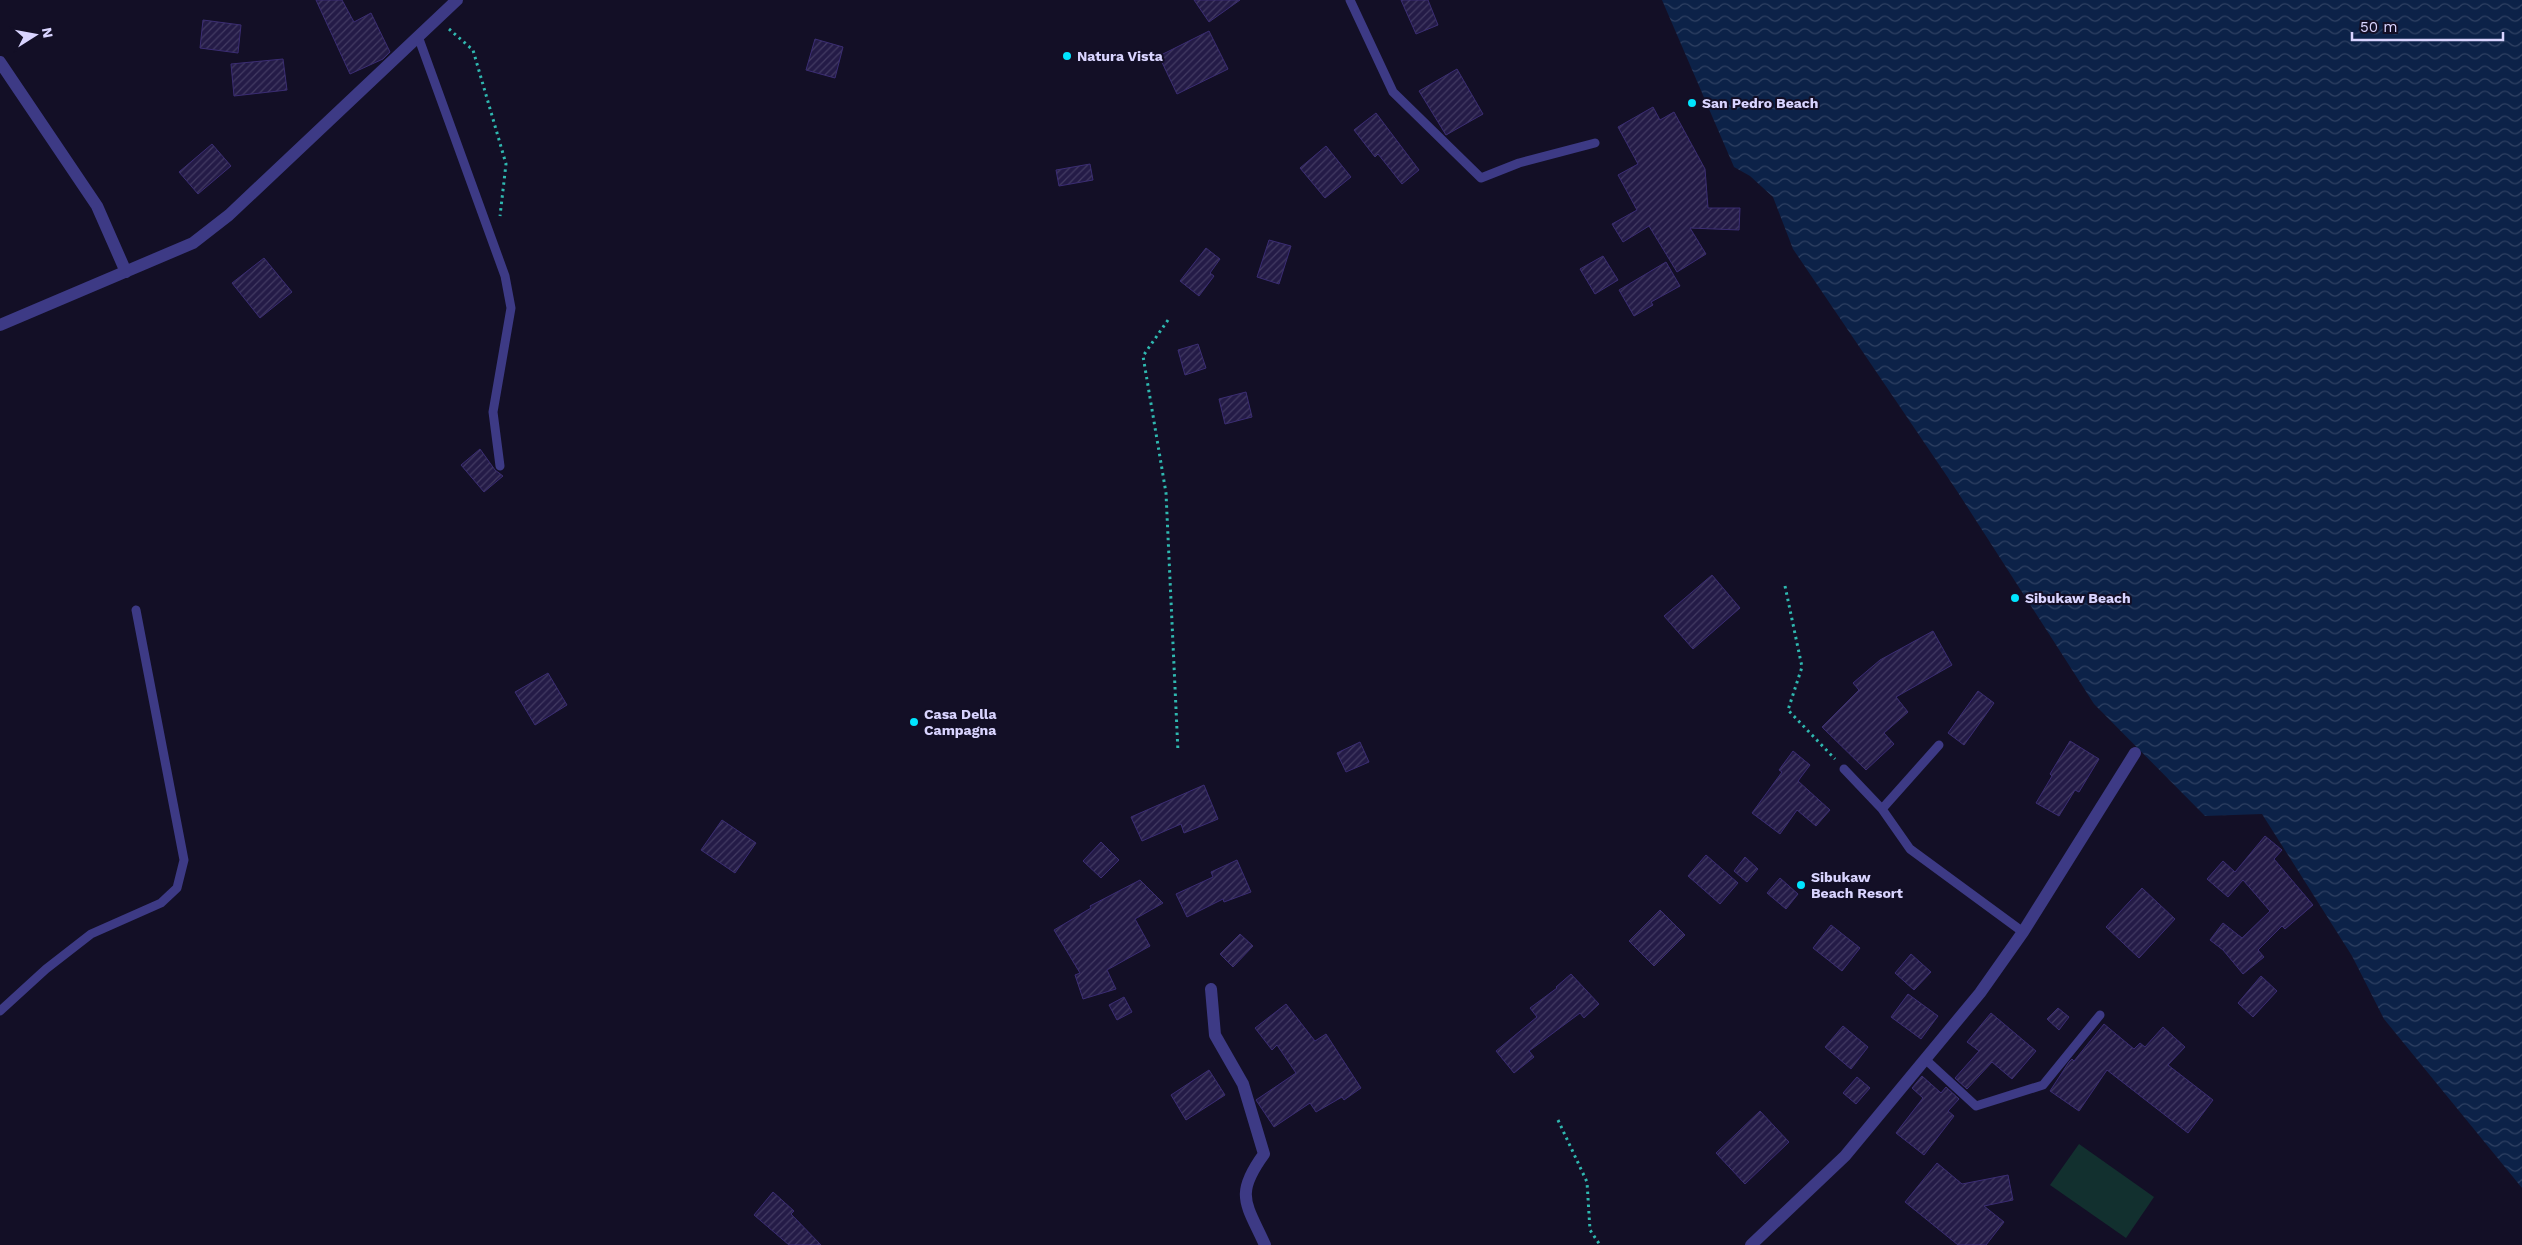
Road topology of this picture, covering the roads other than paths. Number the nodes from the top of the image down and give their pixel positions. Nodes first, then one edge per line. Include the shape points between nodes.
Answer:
1 (457, 0) edge
2 (1350, 0) edge
3 (419, 39) junction
4 (0, 62) edge
5 (1595, 143) dead end
6 (126, 272) junction
7 (0, 325) edge
8 (500, 466) dead end
9 (136, 610) dead end
10 (1940, 745) dead end
11 (2135, 753) dead end
12 (1844, 769) road end
13 (1882, 809) junction
14 (2023, 932) junction
15 (1211, 989) dead end
16 (0, 1011) edge
17 (2100, 1015) dead end
18 (1925, 1059) junction
19 (1265, 1245) edge
20 (1751, 1245) edge

1 - 3 street
2 - 5 lane via 1393,92 1481,178
3 - 6 street via 229,216 193,243
3 - 8 lane via 505,276 511,308 492,412
4 - 6 street via 97,206
6 - 7 street
9 - 16 lane via 184,860 177,888 161,903 91,934
10 - 13 lane
11 - 14 street
12 - 13 lane
13 - 14 lane via 1910,849
14 - 18 street via 1980,993
15 - 19 street via 1215,1035 1243,1084 1264,1154 1250,1173 1244,1198
17 - 18 lane via 2043,1085 1976,1106
18 - 20 street via 1845,1156

